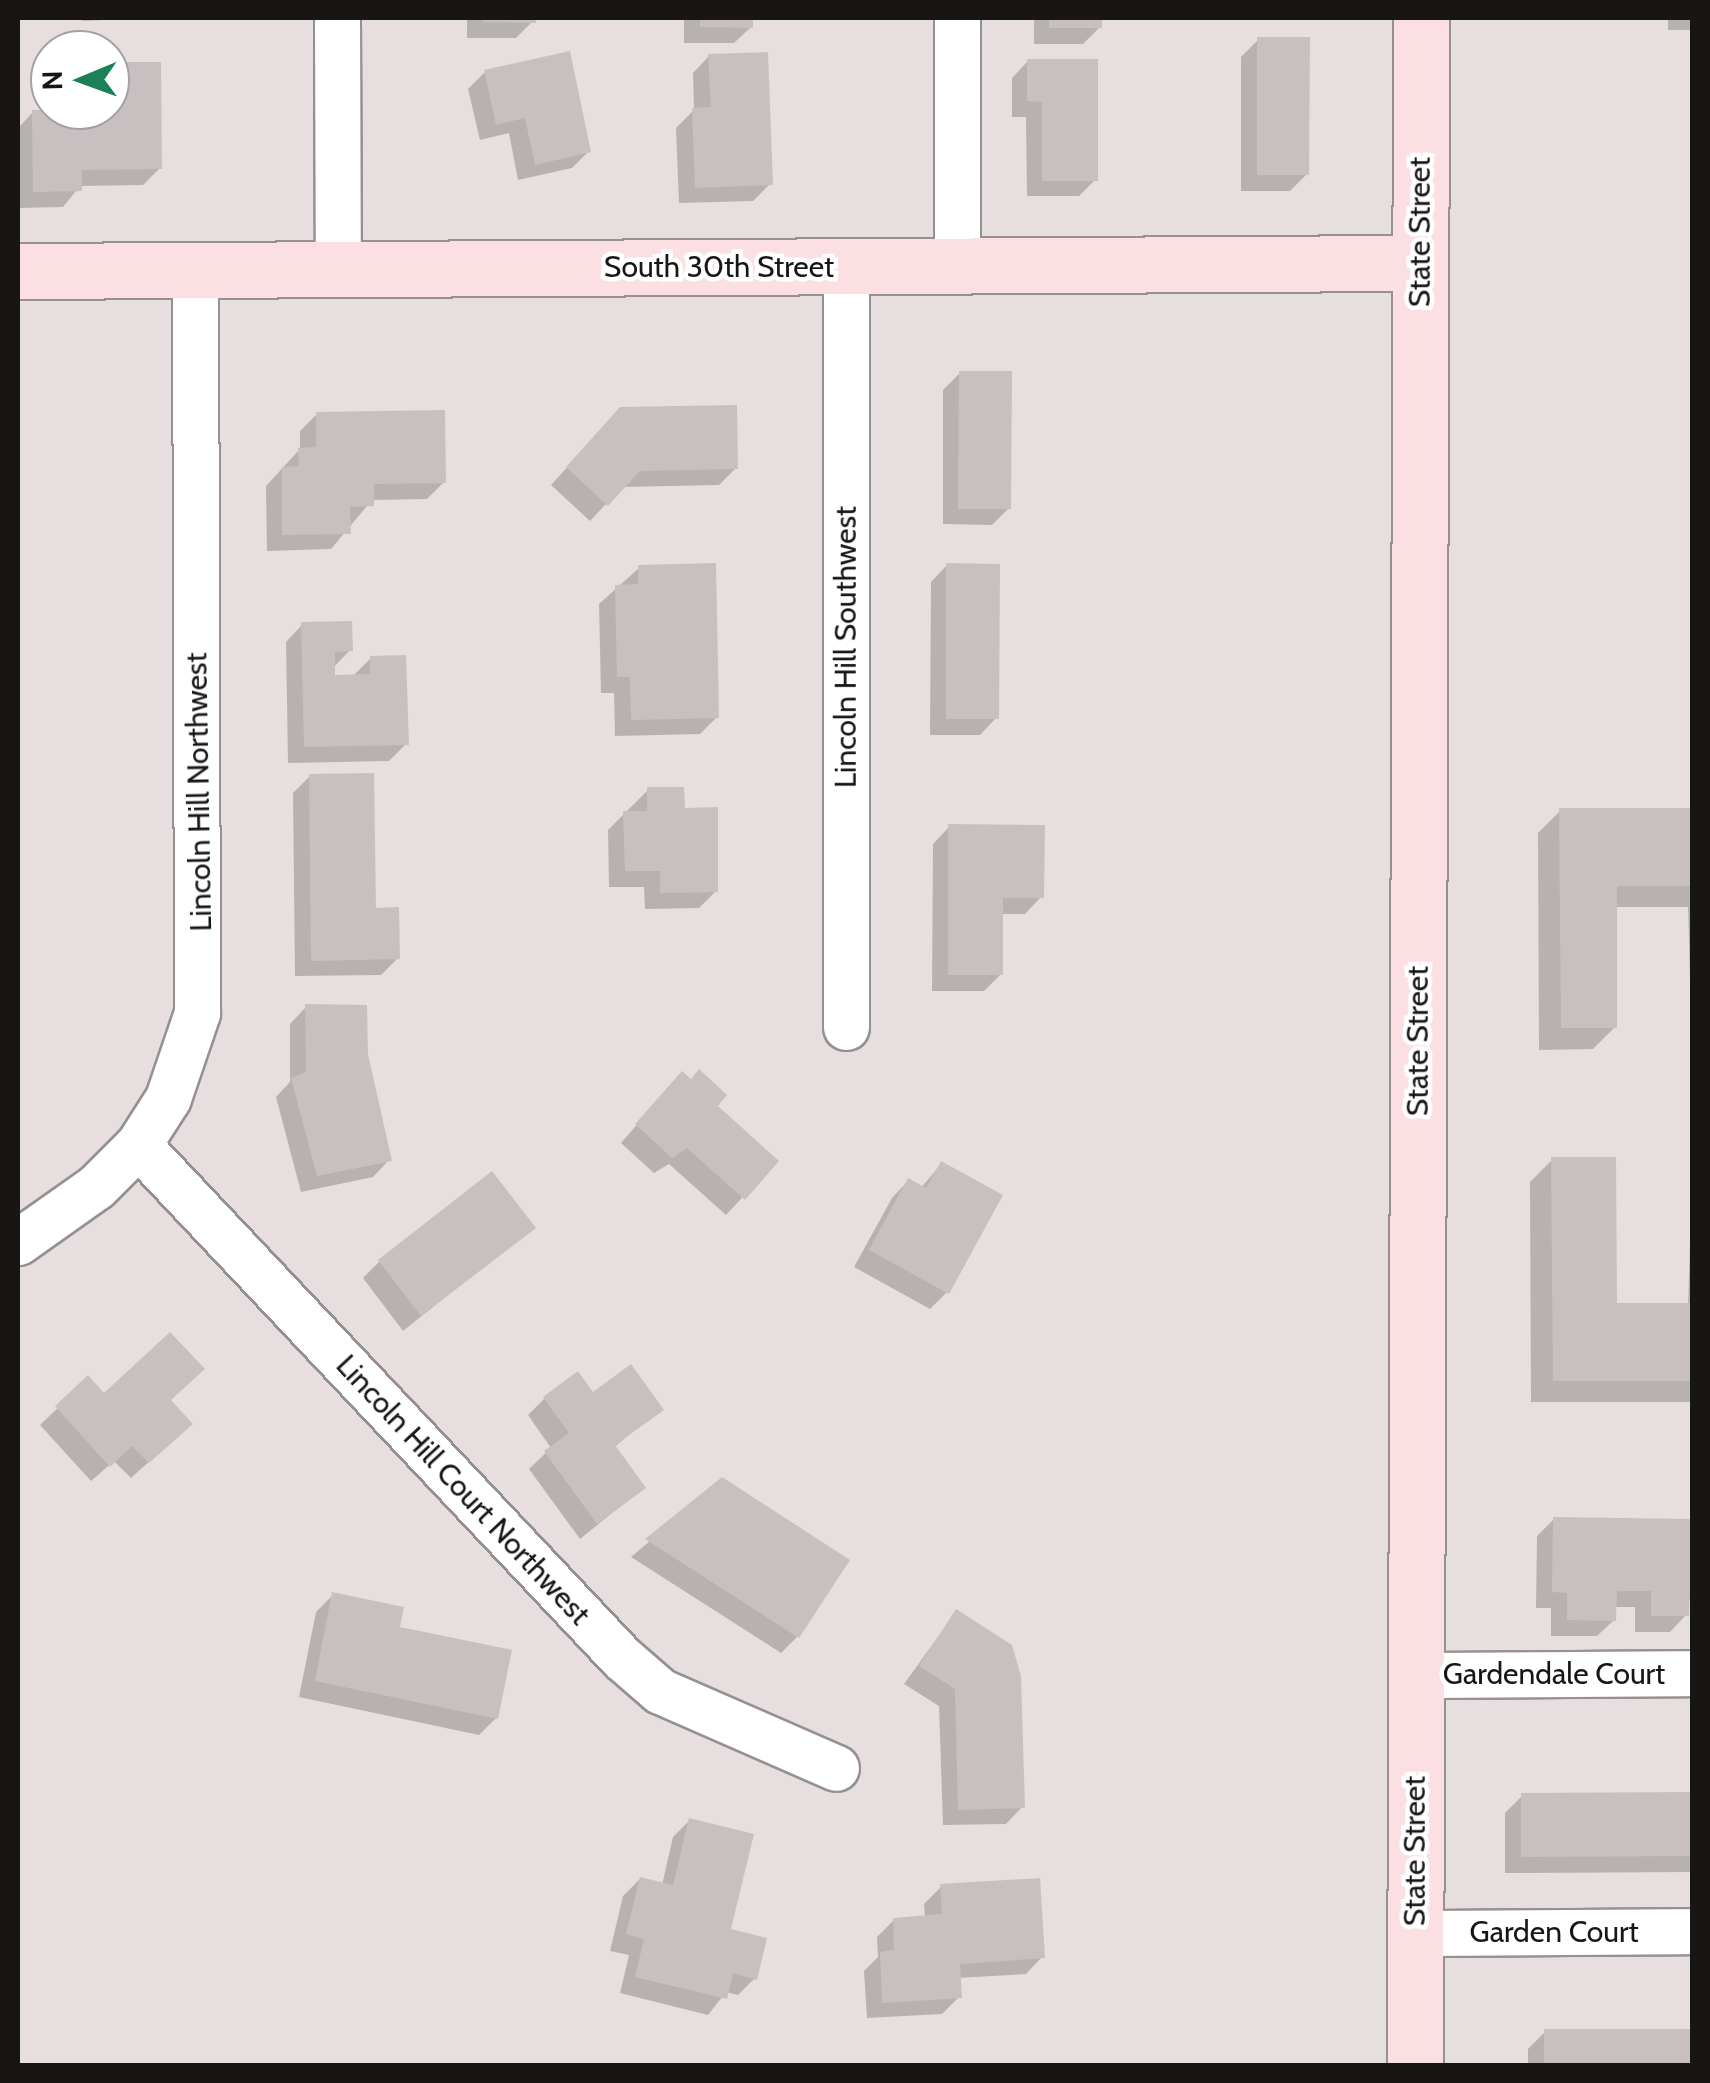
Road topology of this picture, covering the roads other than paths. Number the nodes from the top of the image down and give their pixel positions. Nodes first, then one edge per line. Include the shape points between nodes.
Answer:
1 (338, 18) edge
2 (957, 18) edge
3 (1421, 18) edge
4 (1420, 264) junction
5 (846, 266) junction
6 (957, 266) junction
7 (194, 270) junction
8 (338, 270) junction
9 (18, 271) edge
10 (846, 1027) dead end
11 (138, 1145) junction
12 (18, 1242) edge
13 (1692, 1673) edge
14 (1416, 1675) junction
15 (836, 1768) dead end
16 (1692, 1932) edge
17 (1415, 1933) junction
18 (1415, 2066) edge

1 - 8 street
2 - 6 street
3 - 4 main road, State Street
4 - 6 main road, South 30th Street
4 - 14 main road, State Street
5 - 6 main road, South 30th Street
5 - 8 main road, South 30th Street
5 - 10 street, Lincoln Hill Southwest
7 - 8 main road, South 30th Street
7 - 9 main road, South 30th Street
7 - 11 street, Lincoln Hill Northwest via 201,969 186,1058
11 - 12 street, Lincoln Hill Northwest via 96,1186
11 - 15 street, Lincoln Hill Court Northwest via 622,1658 660,1691
13 - 14 street, Gardendale Court
14 - 17 main road, State Street
16 - 17 street, Garden Court
17 - 18 main road, State Street

